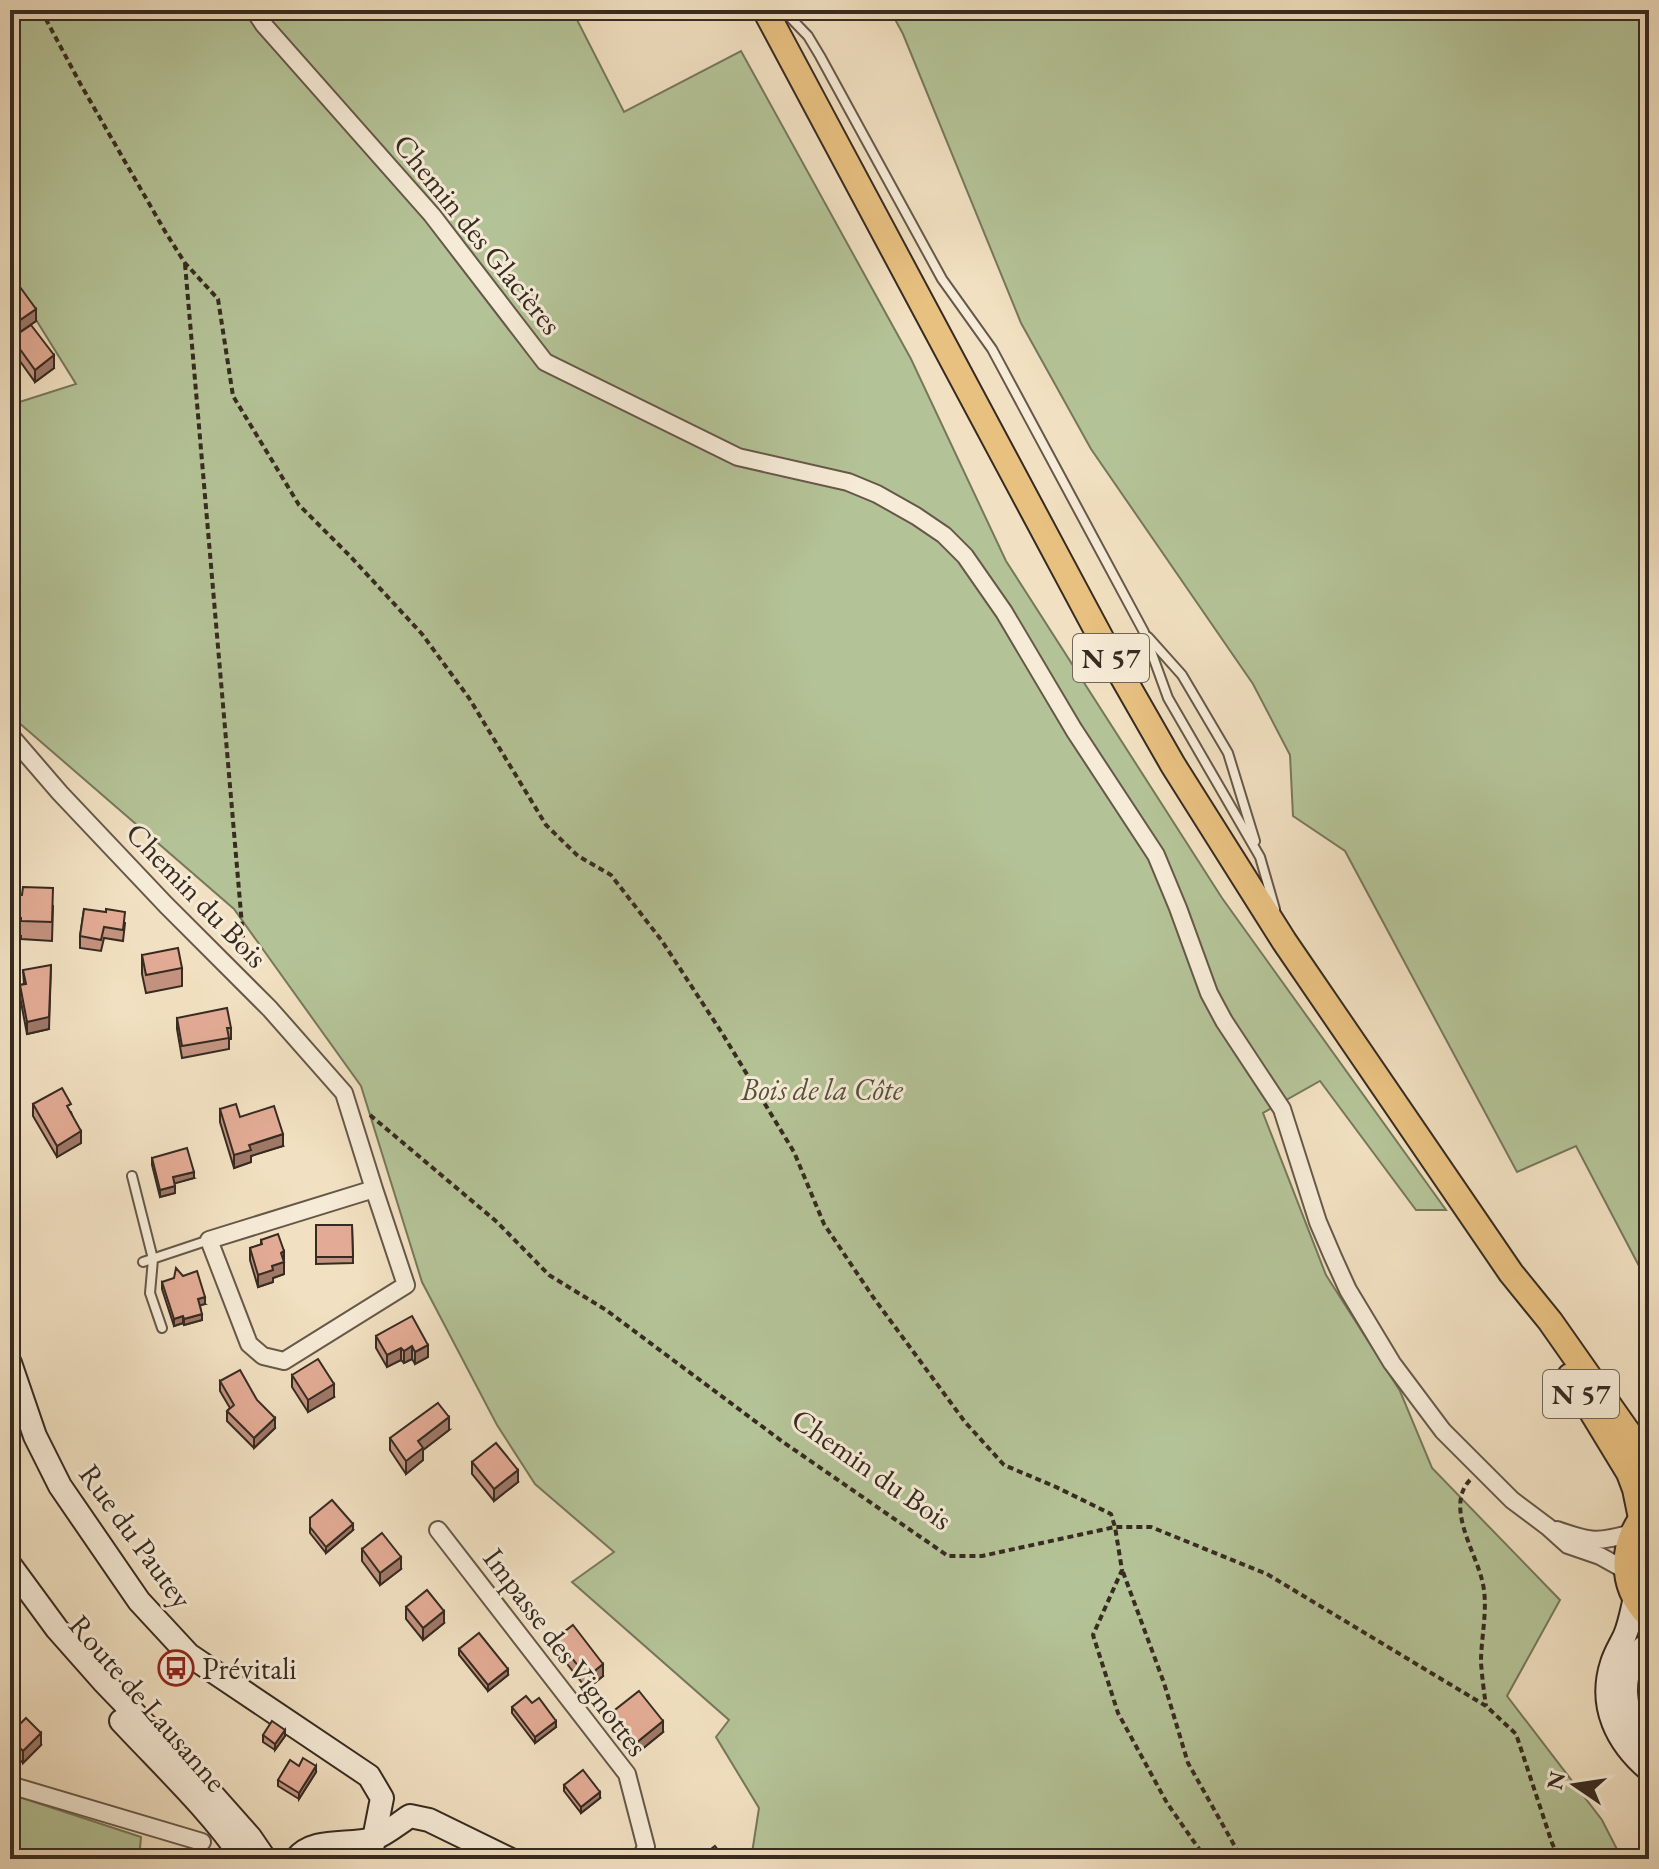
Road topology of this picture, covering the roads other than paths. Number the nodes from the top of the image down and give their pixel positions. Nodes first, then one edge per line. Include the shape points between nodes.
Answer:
1 (254, 10) edge
2 (765, 10) edge
3 (783, 10) edge
4 (1144, 632) junction
5 (10, 735) edge
6 (1260, 857) junction
7 (1284, 941) junction
8 (132, 1176) dead end
9 (374, 1189) junction
10 (209, 1240) junction
11 (153, 1259) junction
12 (143, 1262) dead end
13 (1511, 1273) junction
14 (162, 1328) dead end
15 (10, 1363) edge
16 (1649, 1460) edge
17 (1641, 1520) edge
18 (1548, 1527) junction
19 (438, 1530) dead end
20 (10, 1565) edge
21 (1627, 1571) junction
22 (10, 1584) edge
23 (1642, 1607) edge
24 (1649, 1643) edge
25 (1649, 1746) edge
26 (1649, 1770) edge
27 (10, 1785) edge
28 (202, 1842) dead end
29 (372, 1849) edge
30 (243, 1859) edge
31 (265, 1859) edge
32 (296, 1859) edge
33 (509, 1859) edge
34 (640, 1859) edge

1 - 18 street, Chemin des Glacières via 432,215 545,362 738,457 848,482 877,494 944,535 965,556 1156,855 1209,993 1282,1109 1318,1222 1371,1330 1443,1431 1512,1500
2 - 7 main road, N 57 via 1110,655
3 - 4 lane via 808,36 942,279 992,349
4 - 6 lane via 1168,698
4 - 6 lane via 1182,675 1228,753
5 - 9 street, Chemin du Bois via 344,1093
6 - 7 lane
7 - 13 main road, N 57
8 - 11 lane
9 - 10 street
9 - 10 street, Chemin du Bois via 406,1285 284,1361 263,1356 249,1344
10 - 11 lane
11 - 12 lane
11 - 14 lane via 150,1293
13 - 16 main road, N 57
13 - 17 main road, N 57 via 1625,1464
15 - 29 main road, Rue du Pautey via 35,1436 60,1486 139,1601 189,1655 369,1776 382,1798
17 - 18 street, Chemin des Glacières via 1611,1539 1593,1541
17 - 21 main road via 1627,1552
18 - 21 street, Chemin des Glacières via 1568,1545
19 - 34 street, Impasse des Vignottes via 627,1774 646,1847
20 - 31 main road, Route de Lausanne via 75,1650 211,1793
21 - 23 main road
22 - 30 main road, Route de Lausanne via 74,1669
23 - 26 main road via 1611,1665 1608,1704 1616,1732
24 - 25 main road via 1632,1662 1626,1692 1633,1724
27 - 28 street
29 - 32 main road via 316,1846
29 - 33 main road via 410,1816

